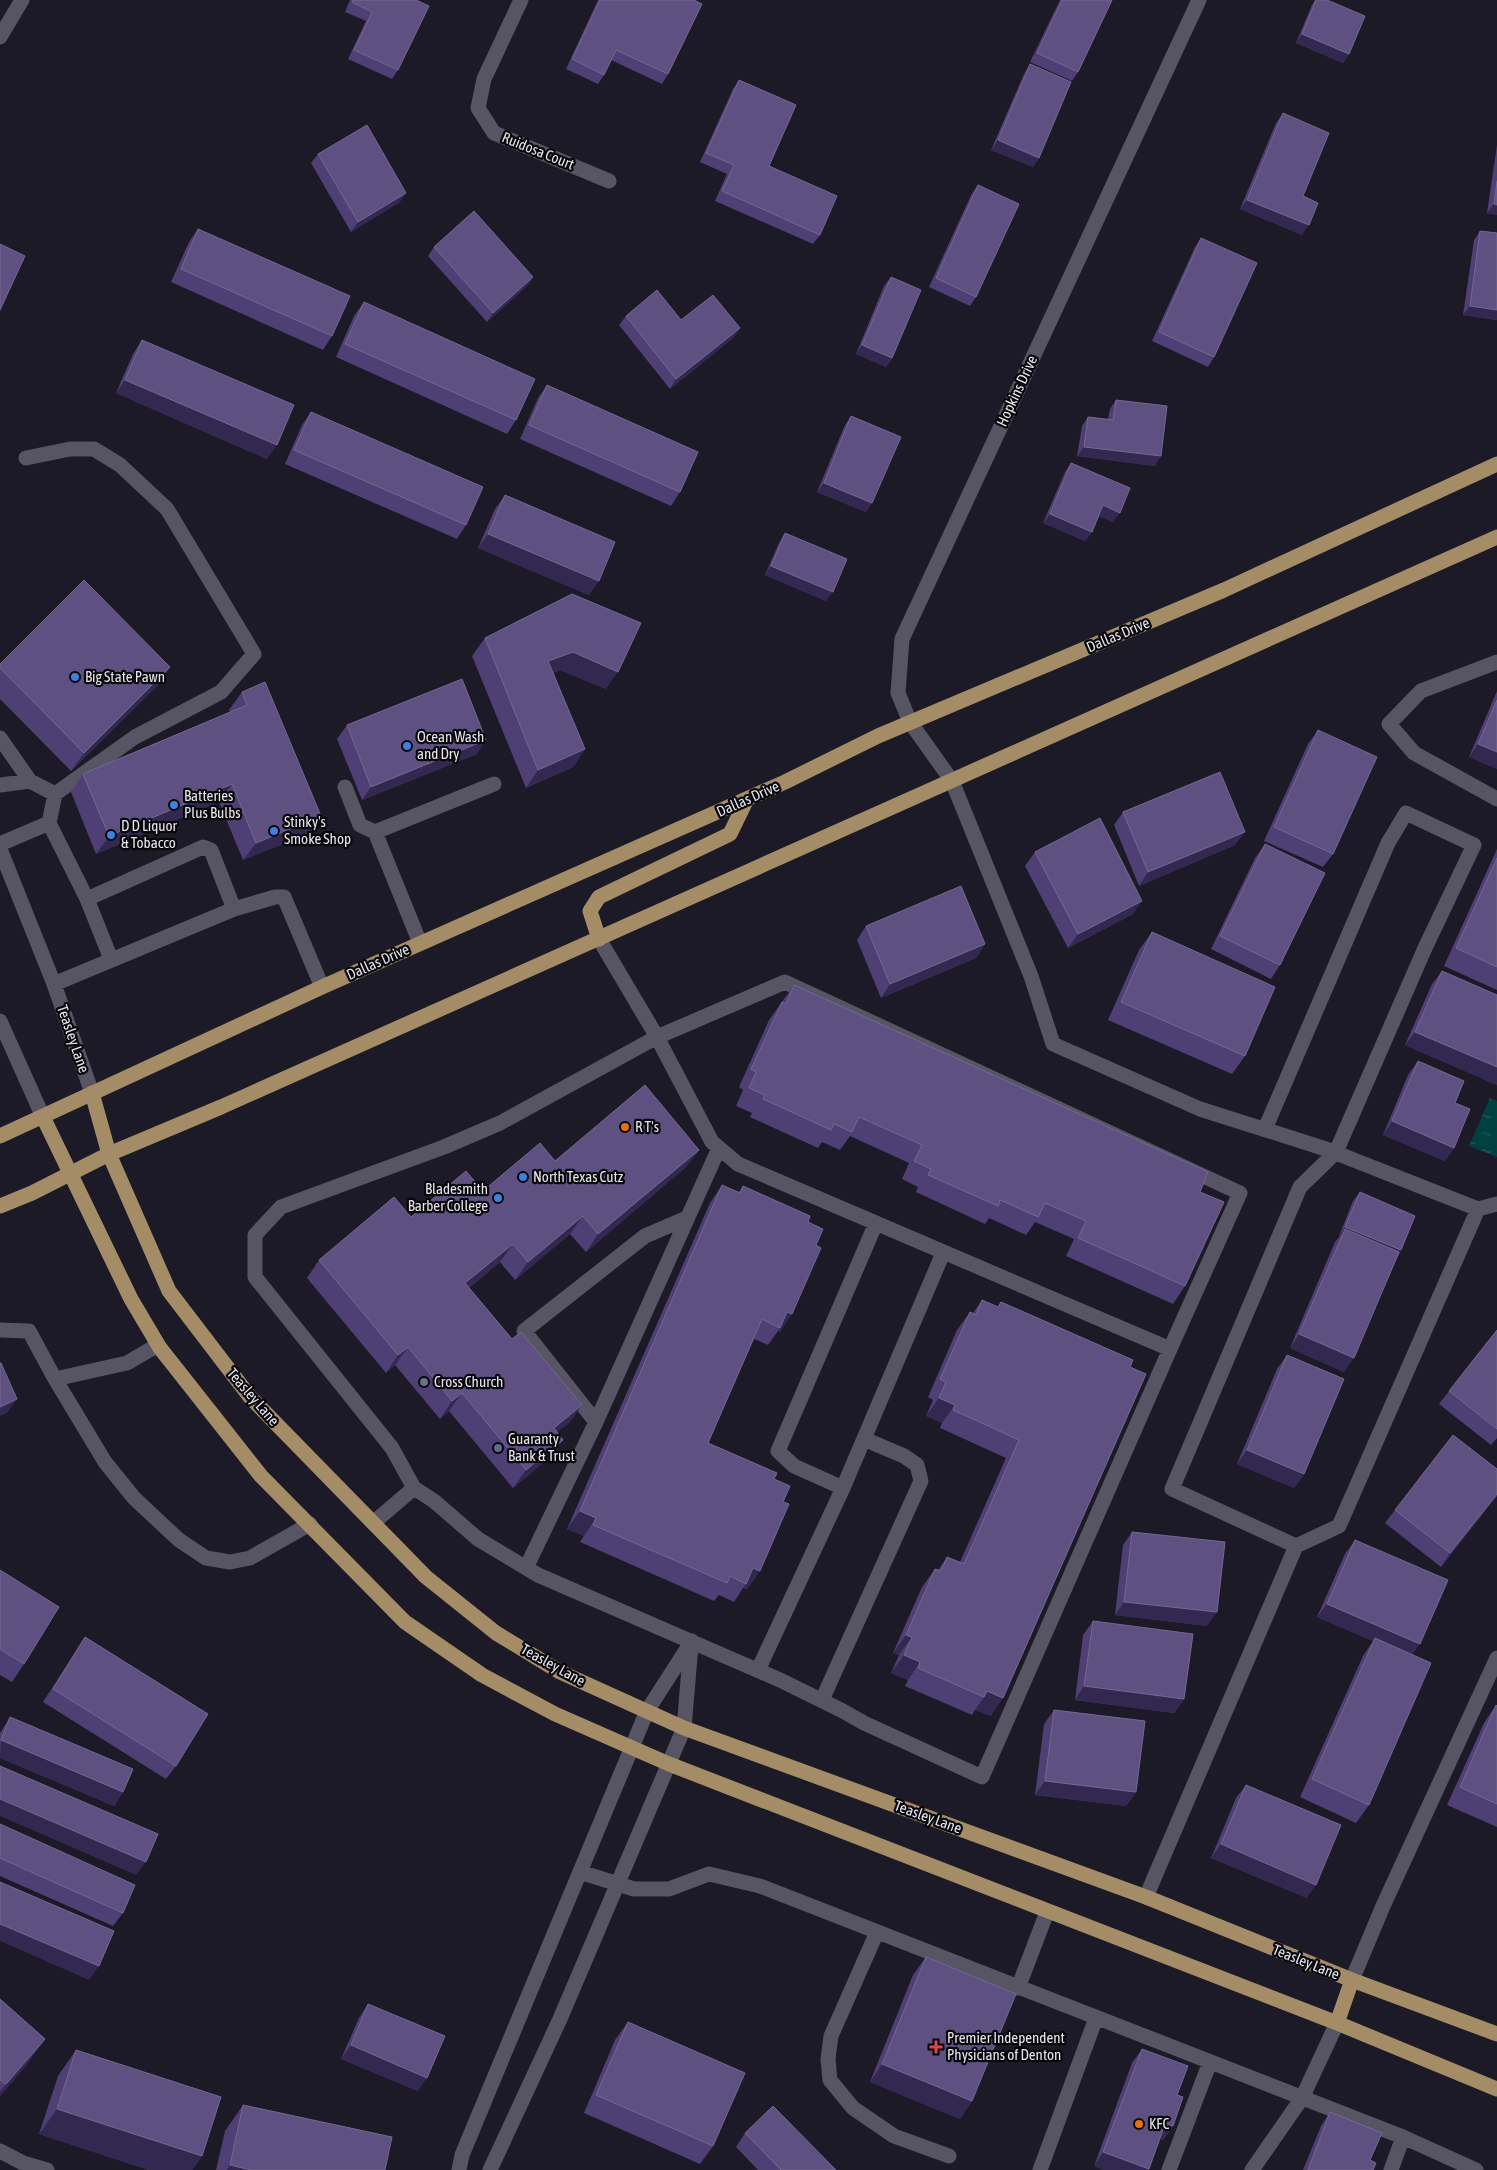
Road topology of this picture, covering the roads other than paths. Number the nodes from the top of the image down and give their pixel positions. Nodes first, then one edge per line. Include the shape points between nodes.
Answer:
1 (22, 0) edge
2 (521, 0) edge
3 (1200, 0) edge
4 (0, 37) edge
5 (609, 181) dead end
6 (26, 458) dead end
7 (1497, 464) edge
8 (1497, 537) edge
9 (1497, 662) edge
10 (910, 722) junction
11 (0, 738) edge
12 (30, 781) junction
13 (952, 781) junction
14 (494, 784) dead end
15 (0, 785) edge
16 (345, 787) dead end
17 (55, 794) junction
18 (747, 799) junction
19 (1497, 799) edge
20 (49, 823) junction
21 (375, 832) junction
22 (0, 844) edge
23 (0, 849) edge
24 (87, 900) junction
25 (234, 909) junction
26 (599, 939) junction
27 (420, 944) junction
28 (111, 959) junction
29 (54, 984) junction
30 (322, 987) junction
31 (0, 1021) edge
32 (657, 1037) junction
33 (92, 1093) junction
34 (43, 1117) junction
35 (1265, 1129) junction
36 (0, 1136) edge
37 (719, 1148) junction
38 (1336, 1152) junction
39 (110, 1154) junction
40 (70, 1172) junction
41 (1497, 1204) edge
42 (0, 1206) edge
43 (1478, 1209) junction
44 (687, 1218) junction
45 (876, 1223) junction
46 (943, 1253) junction
47 (0, 1330) edge
48 (158, 1344) junction
49 (1170, 1349) junction
50 (56, 1379) junction
51 (596, 1422) junction
52 (864, 1439) junction
53 (414, 1488) junction
54 (843, 1488) junction
55 (373, 1523) junction
56 (310, 1524) junction
57 (1296, 1546) junction
58 (526, 1568) junction
59 (692, 1641) junction
60 (1497, 1658) edge
61 (758, 1670) junction
62 (822, 1700) junction
63 (647, 1711) junction
64 (684, 1728) junction
65 (632, 1747) junction
66 (669, 1764) junction
67 (580, 1872) junction
68 (617, 1885) junction
69 (1146, 1897) junction
70 (1047, 1912) junction
71 (877, 1932) junction
72 (1352, 1980) junction
73 (1018, 1988) junction
74 (1096, 2018) junction
75 (1336, 2023) junction
76 (1497, 2034) edge
77 (1210, 2062) junction
78 (1497, 2089) edge
79 (1302, 2098) junction
80 (1403, 2136) junction
81 (0, 2151) edge
82 (949, 2156) dead end
83 (47, 2170) edge
84 (459, 2170) edge
85 (490, 2170) edge
86 (1040, 2170) edge
87 (1168, 2170) edge
88 (1252, 2170) edge
89 (1391, 2170) edge
90 (1476, 2170) edge

1 - 4 street
2 - 5 street, Ruidosa Court via 484,79 478,108 494,133
3 - 10 street, Hopkins Drive via 902,639 898,693
6 - 17 street via 70,449 94,449 120,464 167,509 254,654 220,692 135,737
7 - 10 main road, Dallas Drive via 1224,590
8 - 13 main road
9 - 19 street via 1421,691 1389,724 1414,753
10 - 13 street, Hopkins Drive
10 - 18 main road, Dallas Drive
11 - 12 street
12 - 15 street
12 - 17 street
13 - 26 main road
13 - 35 street, Hopkins Drive via 1031,976 1053,1044 1200,1109
14 - 21 street
16 - 21 street via 360,825
17 - 20 street
18 - 26 main road via 730,834 600,897 590,911
18 - 27 main road, Dallas Drive
20 - 22 street
20 - 24 street
21 - 27 street
23 - 29 street, Teasley Lane
24 - 25 street via 203,847 211,850
24 - 28 street
25 - 28 street
25 - 30 street via 284,897
26 - 32 street
26 - 39 main road
27 - 30 main road, Dallas Drive
28 - 29 street
29 - 33 street, Teasley Lane
30 - 33 main road, Dallas Drive
31 - 34 street
32 - 37 street via 712,1142
32 - 49 street via 785,982 1240,1193
32 - 53 street via 500,1123 281,1207 255,1235 255,1277 392,1448
33 - 34 main road, Dallas Drive
33 - 39 main road, Teasley Lane
34 - 36 main road, Dallas Drive
34 - 40 main road
35 - 38 street, Hopkins Drive
35 - 38 street via 1388,843 1406,813 1474,845
37 - 44 street
37 - 45 street via 738,1164
38 - 43 street, Hopkins Drive
38 - 57 street via 1300,1187 1172,1489
39 - 40 main road
39 - 55 main road, Teasley Lane via 169,1291 244,1390
40 - 42 main road
40 - 48 main road via 131,1299
41 - 43 street
43 - 57 street via 1338,1526
44 - 51 street
44 - 51 street via 644,1236 524,1331
45 - 46 street
45 - 54 street via 778,1450 794,1466
46 - 49 street
46 - 52 street
47 - 50 street via 29,1331
48 - 50 street via 127,1363
48 - 56 main road via 261,1476
49 - 62 street via 982,1777 864,1723
50 - 56 street via 104,1462 134,1498 179,1540 206,1558 230,1562 250,1558
51 - 58 street
52 - 54 street
52 - 62 street via 917,1465 920,1481
53 - 55 street
53 - 58 street via 478,1538
54 - 61 street
55 - 63 main road, Teasley Lane via 426,1577 496,1633 560,1672
56 - 65 main road via 405,1622 420,1633 482,1675 555,1714
57 - 69 street
58 - 59 street
59 - 61 street
59 - 63 street
59 - 64 street
60 - 72 street
61 - 62 street
63 - 64 main road, Teasley Lane
63 - 65 street
64 - 66 street
64 - 69 main road, Teasley Lane
65 - 66 main road
65 - 67 street
66 - 68 street
66 - 70 main road
67 - 68 street
67 - 84 street via 462,2154
68 - 71 street via 634,1889 669,1889 709,1874 760,1886
68 - 85 street
69 - 72 main road, Teasley Lane
70 - 73 street
70 - 75 main road
71 - 73 street
71 - 82 street via 831,2036 830,2080 853,2108 894,2136
72 - 75 main road
72 - 76 main road, Teasley Lane
73 - 74 street
74 - 77 street
74 - 86 street
75 - 78 main road
75 - 79 street
77 - 79 street
77 - 87 street
79 - 80 street
79 - 88 street
80 - 89 street
80 - 90 street
81 - 83 street

